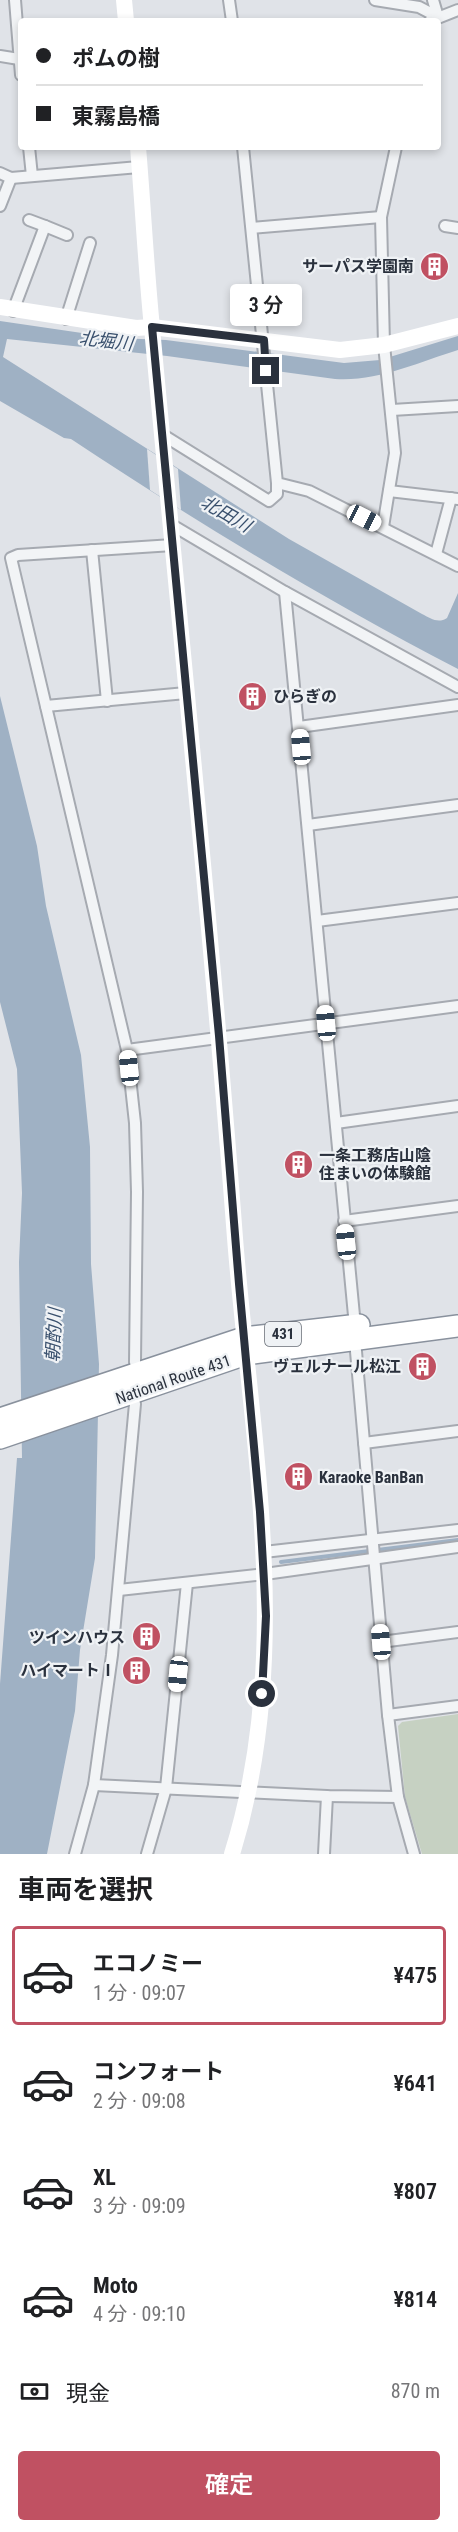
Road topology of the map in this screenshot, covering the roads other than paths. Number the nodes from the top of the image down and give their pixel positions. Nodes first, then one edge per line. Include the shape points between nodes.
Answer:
1 (15, 0) edge
2 (124, 0) edge
3 (229, 0) edge
4 (375, 0) edge
5 (433, 0) edge
6 (458, 10) edge
7 (126, 18) edge
8 (232, 18) edge
9 (433, 18) edge
10 (434, 18) edge
11 (437, 18) edge
12 (18, 44) edge
13 (0, 56) edge
14 (18, 59) edge
15 (28, 150) edge
16 (138, 150) edge
17 (243, 150) edge
18 (395, 150) edge
19 (139, 167) junction
20 (0, 173) edge
21 (32, 176) junction
22 (11, 178) junction
23 (0, 206) edge
24 (381, 217) junction
25 (29, 220) dead end
26 (45, 226) junction
27 (445, 226) dead end
28 (252, 228) junction
29 (458, 228) edge
30 (67, 235) dead end
31 (90, 243) dead end
32 (6, 309) edge
33 (66, 319) junction
34 (458, 326) edge
35 (152, 332) junction
36 (264, 346) junction
37 (385, 351) junction
38 (458, 406) edge
39 (392, 410) junction
40 (164, 440) junction
41 (277, 483) junction
42 (388, 491) junction
43 (454, 498) edge
44 (171, 519) junction
45 (382, 527) junction
46 (173, 545) junction
47 (92, 550) junction
48 (436, 554) junction
49 (458, 566) edge
50 (285, 592) junction
51 (458, 687) edge
52 (186, 693) junction
53 (107, 701) junction
54 (458, 705) edge
55 (46, 706) junction
56 (299, 727) junction
57 (458, 805) edge
58 (308, 825) junction
59 (458, 903) edge
60 (317, 921) junction
61 (458, 1006) edge
62 (326, 1023) junction
63 (219, 1036) junction
64 (127, 1050) junction
65 (458, 1106) edge
66 (336, 1124) junction
67 (458, 1206) edge
68 (344, 1221) junction
69 (458, 1312) edge
70 (458, 1326) edge
71 (355, 1333) junction
72 (245, 1346) junction
73 (125, 1387) junction
74 (4, 1427) edge
75 (458, 1431) edge
76 (364, 1443) junction
77 (458, 1530) edge
78 (372, 1540) junction
79 (458, 1547) edge
80 (264, 1552) junction
81 (374, 1558) junction
82 (265, 1574) junction
83 (187, 1582) junction
84 (119, 1590) junction
85 (458, 1632) edge
86 (381, 1642) junction
87 (458, 1706) edge
88 (388, 1714) junction
89 (94, 1785) junction
90 (166, 1788) junction
91 (247, 1793) junction
92 (327, 1796) junction
93 (398, 1797) junction
94 (75, 1854) edge
95 (147, 1854) edge
96 (232, 1854) edge
97 (324, 1854) edge
98 (414, 1854) edge

1 - 12 street
2 - 7 street
3 - 8 street
4 - 9 street via 419,7
5 - 10 street
6 - 11 street
13 - 14 street
15 - 21 street
16 - 19 street
17 - 28 street
18 - 24 street
19 - 21 street
19 - 35 street
20 - 22 street
21 - 22 street
22 - 23 street
24 - 28 street
24 - 37 street
25 - 26 street
26 - 30 street
26 - 32 street
27 - 29 street
28 - 36 street
31 - 33 street
32 - 33 street
33 - 35 street
34 - 37 street
35 - 36 street
35 - 40 street
36 - 37 street
36 - 41 street
37 - 39 street
38 - 39 street
39 - 42 street via 395,453
40 - 41 street via 269,501 277,494
40 - 44 street
41 - 45 street via 309,491
42 - 43 street
42 - 45 street
43 - 48 street
44 - 46 street
44 - 50 street
45 - 48 street
46 - 47 street
46 - 52 street
47 - 53 street
47 - 55 street via 11,558
48 - 49 street
50 - 51 street
50 - 56 street
52 - 53 street
52 - 63 street
53 - 55 street
54 - 56 street
55 - 64 street
56 - 58 street
57 - 58 street
58 - 60 street
59 - 60 street
60 - 62 street
61 - 62 street
62 - 63 street
62 - 66 street
63 - 64 street
63 - 72 street
64 - 73 street via 137,1192 135,1362
65 - 66 street
66 - 68 street
67 - 68 street
68 - 71 street
69 - 71 highway, National Route 431 / 431
70 - 71 highway, National Route 431 / 431
71 - 72 highway, National Route 431 / 431
71 - 76 street
72 - 73 highway, National Route 431 / 431
72 - 80 street
73 - 74 highway, National Route 431 / 431
73 - 84 street via 135,1404
75 - 76 street
76 - 78 street
77 - 78 street
78 - 80 street
78 - 81 street
79 - 81 street
80 - 82 street
81 - 82 street
81 - 86 street
82 - 83 street
82 - 91 street via 262,1703
83 - 84 street
83 - 90 street
84 - 89 street
85 - 86 street
86 - 88 street
87 - 88 street
88 - 93 street
89 - 90 street
89 - 94 street
90 - 91 street
90 - 95 street
91 - 92 street
91 - 96 street
92 - 93 street
92 - 97 street
93 - 98 street

